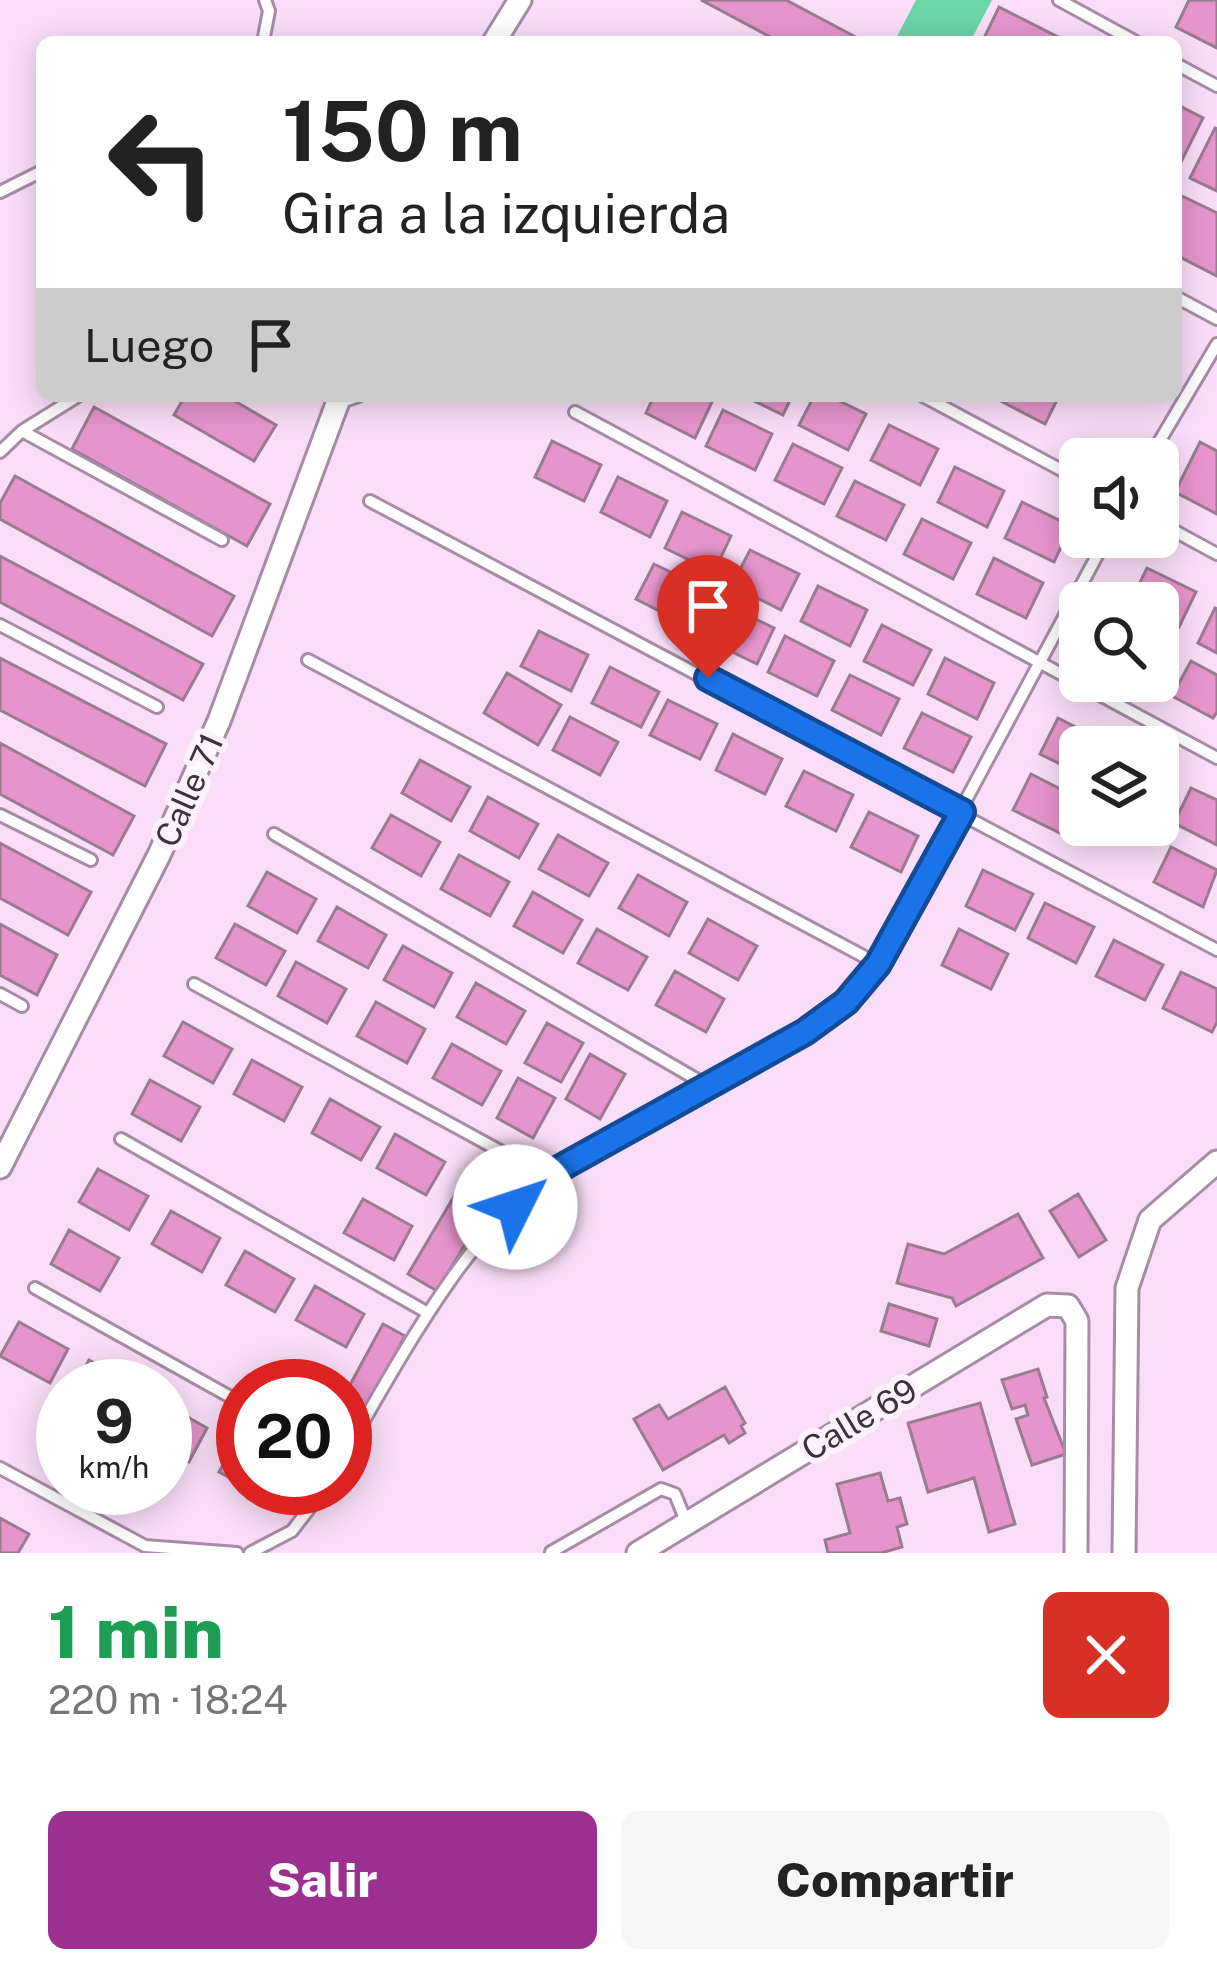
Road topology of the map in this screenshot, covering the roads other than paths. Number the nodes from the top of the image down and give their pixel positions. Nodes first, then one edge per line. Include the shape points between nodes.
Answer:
1 (265, 0) edge
2 (520, 0) edge
3 (1059, 0) edge
4 (264, 36) edge
5 (498, 36) edge
6 (1125, 36) edge
7 (1182, 67) edge
8 (1217, 86) edge
9 (36, 174) edge
10 (0, 192) edge
11 (1182, 300) edge
12 (1217, 319) edge
13 (1217, 344) edge
14 (68, 402) edge
15 (335, 402) edge
16 (933, 402) edge
17 (575, 412) dead end
18 (22, 431) junction
19 (1161, 438) edge
20 (0, 452) edge
21 (1059, 469) edge
22 (370, 501) dead end
23 (1179, 533) edge
24 (222, 540) dead end
25 (1217, 554) edge
26 (1096, 558) edge
27 (0, 625) edge
28 (308, 660) dead end
29 (1042, 662) junction
30 (158, 707) dead end
31 (1217, 758) edge
32 (962, 812) junction
33 (0, 815) edge
34 (274, 835) dead end
35 (91, 860) dead end
36 (1217, 950) edge
37 (878, 964) junction
38 (194, 984) dead end
39 (0, 994) edge
40 (22, 1006) dead end
41 (708, 1086) junction
42 (121, 1139) dead end
43 (1217, 1162) edge
44 (0, 1167) edge
45 (546, 1176) junction
46 (35, 1288) dead end
47 (428, 1313) junction
48 (216, 1389) edge
49 (372, 1407) edge
50 (0, 1468) edge
51 (305, 1515) edge
52 (687, 1524) junction
53 (551, 1552) edge
54 (237, 1553) edge
55 (250, 1553) edge
56 (638, 1553) edge
57 (1076, 1553) edge
58 (1124, 1553) edge

1 - 4 lane
2 - 5 street
3 - 6 lane
7 - 8 lane
9 - 10 lane
11 - 12 lane
13 - 19 lane
14 - 18 lane
15 - 44 street, Calle 71 via 211,740
16 - 21 lane
17 - 29 lane
18 - 20 lane
18 - 24 lane
22 - 32 lane
23 - 25 lane
26 - 29 lane
27 - 30 lane
28 - 37 lane
29 - 31 lane
29 - 32 lane
32 - 36 lane
32 - 37 lane
33 - 35 lane
34 - 41 lane
37 - 41 lane via 819,1022
38 - 45 lane
39 - 40 lane
41 - 45 lane
42 - 47 lane
43 - 58 street via 1150,1220 1132,1262
45 - 47 lane via 484,1238
46 - 48 lane
47 - 49 lane
50 - 54 lane via 145,1546
51 - 55 lane via 292,1532
52 - 53 lane via 675,1494 661,1489
52 - 56 street, Calle 69
52 - 57 street, Calle 69 via 1047,1305 1068,1306 1077,1321

